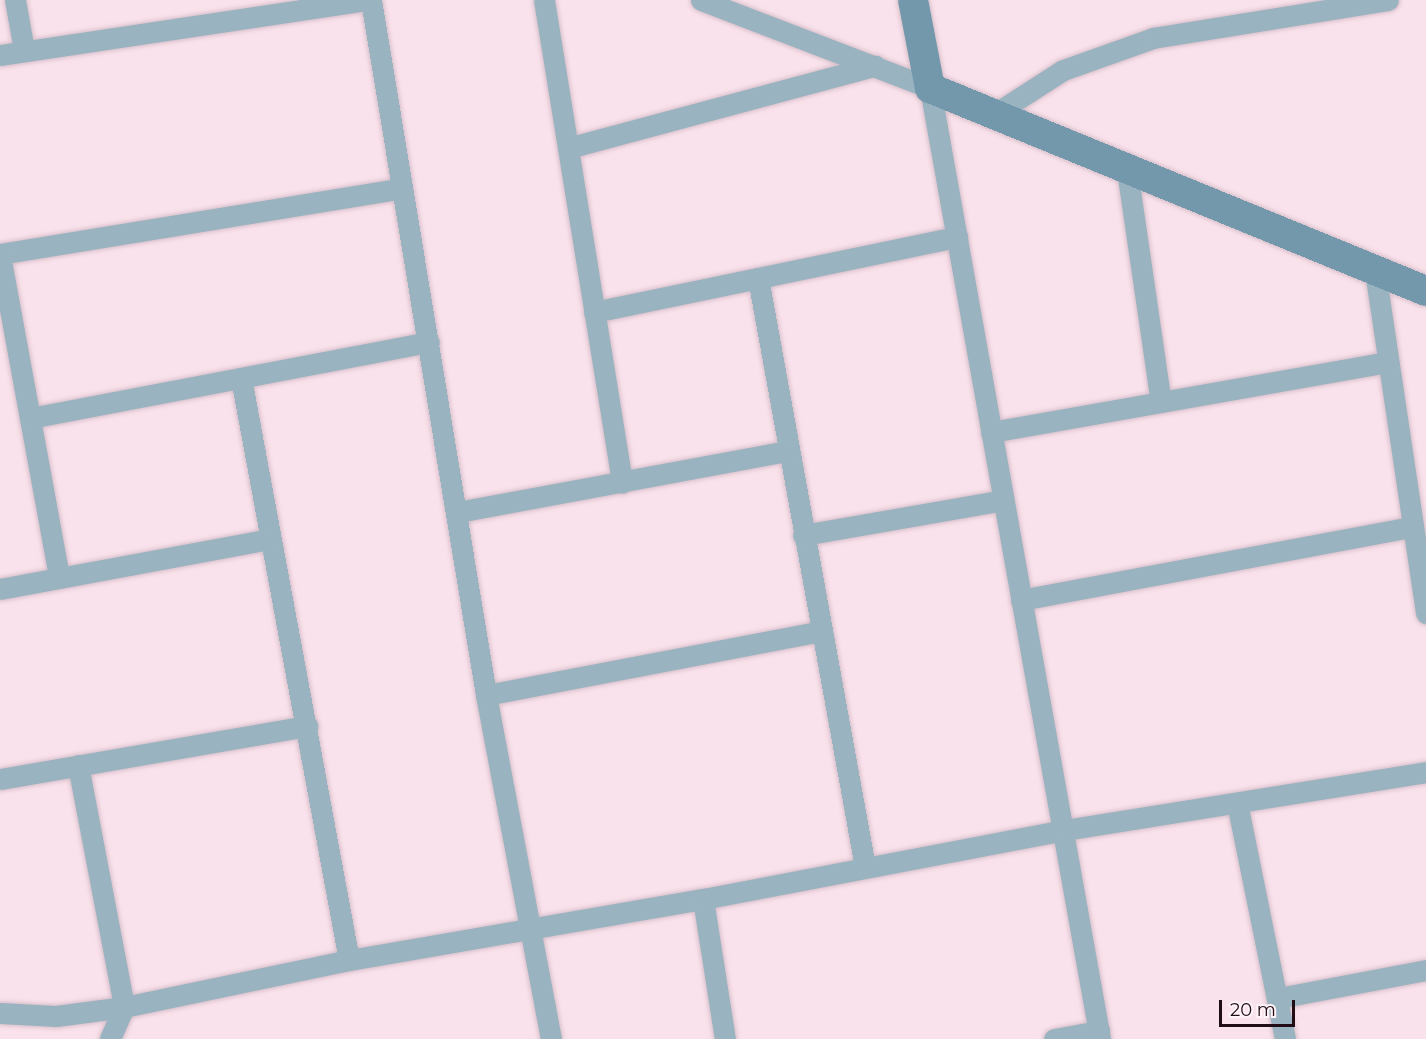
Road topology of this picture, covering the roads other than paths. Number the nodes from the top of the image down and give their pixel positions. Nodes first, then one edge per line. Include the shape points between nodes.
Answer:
1 (15, 0) edge
2 (370, 0) edge
3 (544, 0) edge
4 (913, 0) edge
5 (1388, 0) edge
6 (709, 2) edge
7 (24, 51) junction
8 (0, 55) edge
9 (875, 66) junction
10 (930, 88) junction
11 (993, 116) junction
12 (568, 148) junction
13 (1126, 170) junction
14 (402, 188) junction
15 (957, 237) junction
16 (0, 255) edge
17 (1375, 271) junction
18 (758, 278) junction
19 (1426, 291) edge
20 (5, 308) edge
21 (594, 312) junction
22 (429, 342) junction
23 (1388, 362) junction
24 (241, 378) junction
25 (1161, 402) junction
26 (30, 418) junction
27 (991, 432) junction
28 (787, 451) junction
29 (622, 483) junction
30 (1003, 500) junction
31 (458, 512) junction
32 (1411, 528) junction
33 (803, 535) junction
34 (270, 539) junction
35 (59, 578) junction
36 (0, 589) edge
37 (1021, 600) junction
38 (1426, 613) edge
39 (822, 631) junction
40 (486, 695) junction
41 (307, 726) junction
42 (78, 765) junction
43 (1426, 772) edge
44 (0, 779) edge
45 (1237, 803) junction
46 (1065, 830) junction
47 (865, 867) junction
48 (703, 899) junction
49 (532, 928) junction
50 (349, 960) junction
51 (1426, 970) edge
52 (1278, 998) junction
53 (124, 1007) junction
54 (0, 1013) edge
55 (1100, 1035) edge
56 (110, 1039) edge
57 (551, 1039) edge
58 (725, 1039) edge
59 (1054, 1039) edge
60 (1285, 1039) edge

1 - 7 street
2 - 7 street
2 - 14 street
3 - 12 street
4 - 10 street
5 - 11 street via 1153,38 1063,70
6 - 9 street
7 - 8 street
9 - 10 street
9 - 12 street
10 - 11 street
10 - 15 street
11 - 13 street
12 - 21 street
13 - 17 street
13 - 25 street
14 - 16 street
14 - 22 street
15 - 18 street
15 - 27 street
16 - 20 street
17 - 19 street
17 - 23 street
18 - 21 street
18 - 28 street
20 - 26 street
21 - 29 street
22 - 24 street
22 - 31 street
23 - 25 street
23 - 32 street
24 - 26 street
24 - 34 street
25 - 27 street
26 - 35 street
27 - 30 street
28 - 29 street
28 - 33 street
29 - 31 street
30 - 33 street
30 - 37 street
31 - 40 street
32 - 37 street
32 - 38 street
33 - 39 street
34 - 35 street
34 - 41 street
35 - 36 street
37 - 46 street
39 - 40 street
39 - 47 street
40 - 49 street
41 - 42 street
41 - 50 street
42 - 44 street
42 - 53 street
43 - 45 street
45 - 46 street
45 - 52 street
46 - 47 street
46 - 55 street
47 - 48 street
48 - 49 street
48 - 58 street
49 - 50 street
49 - 57 street
50 - 53 street
51 - 52 street
52 - 60 street
53 - 54 street via 56,1016
53 - 56 street
55 - 59 street

